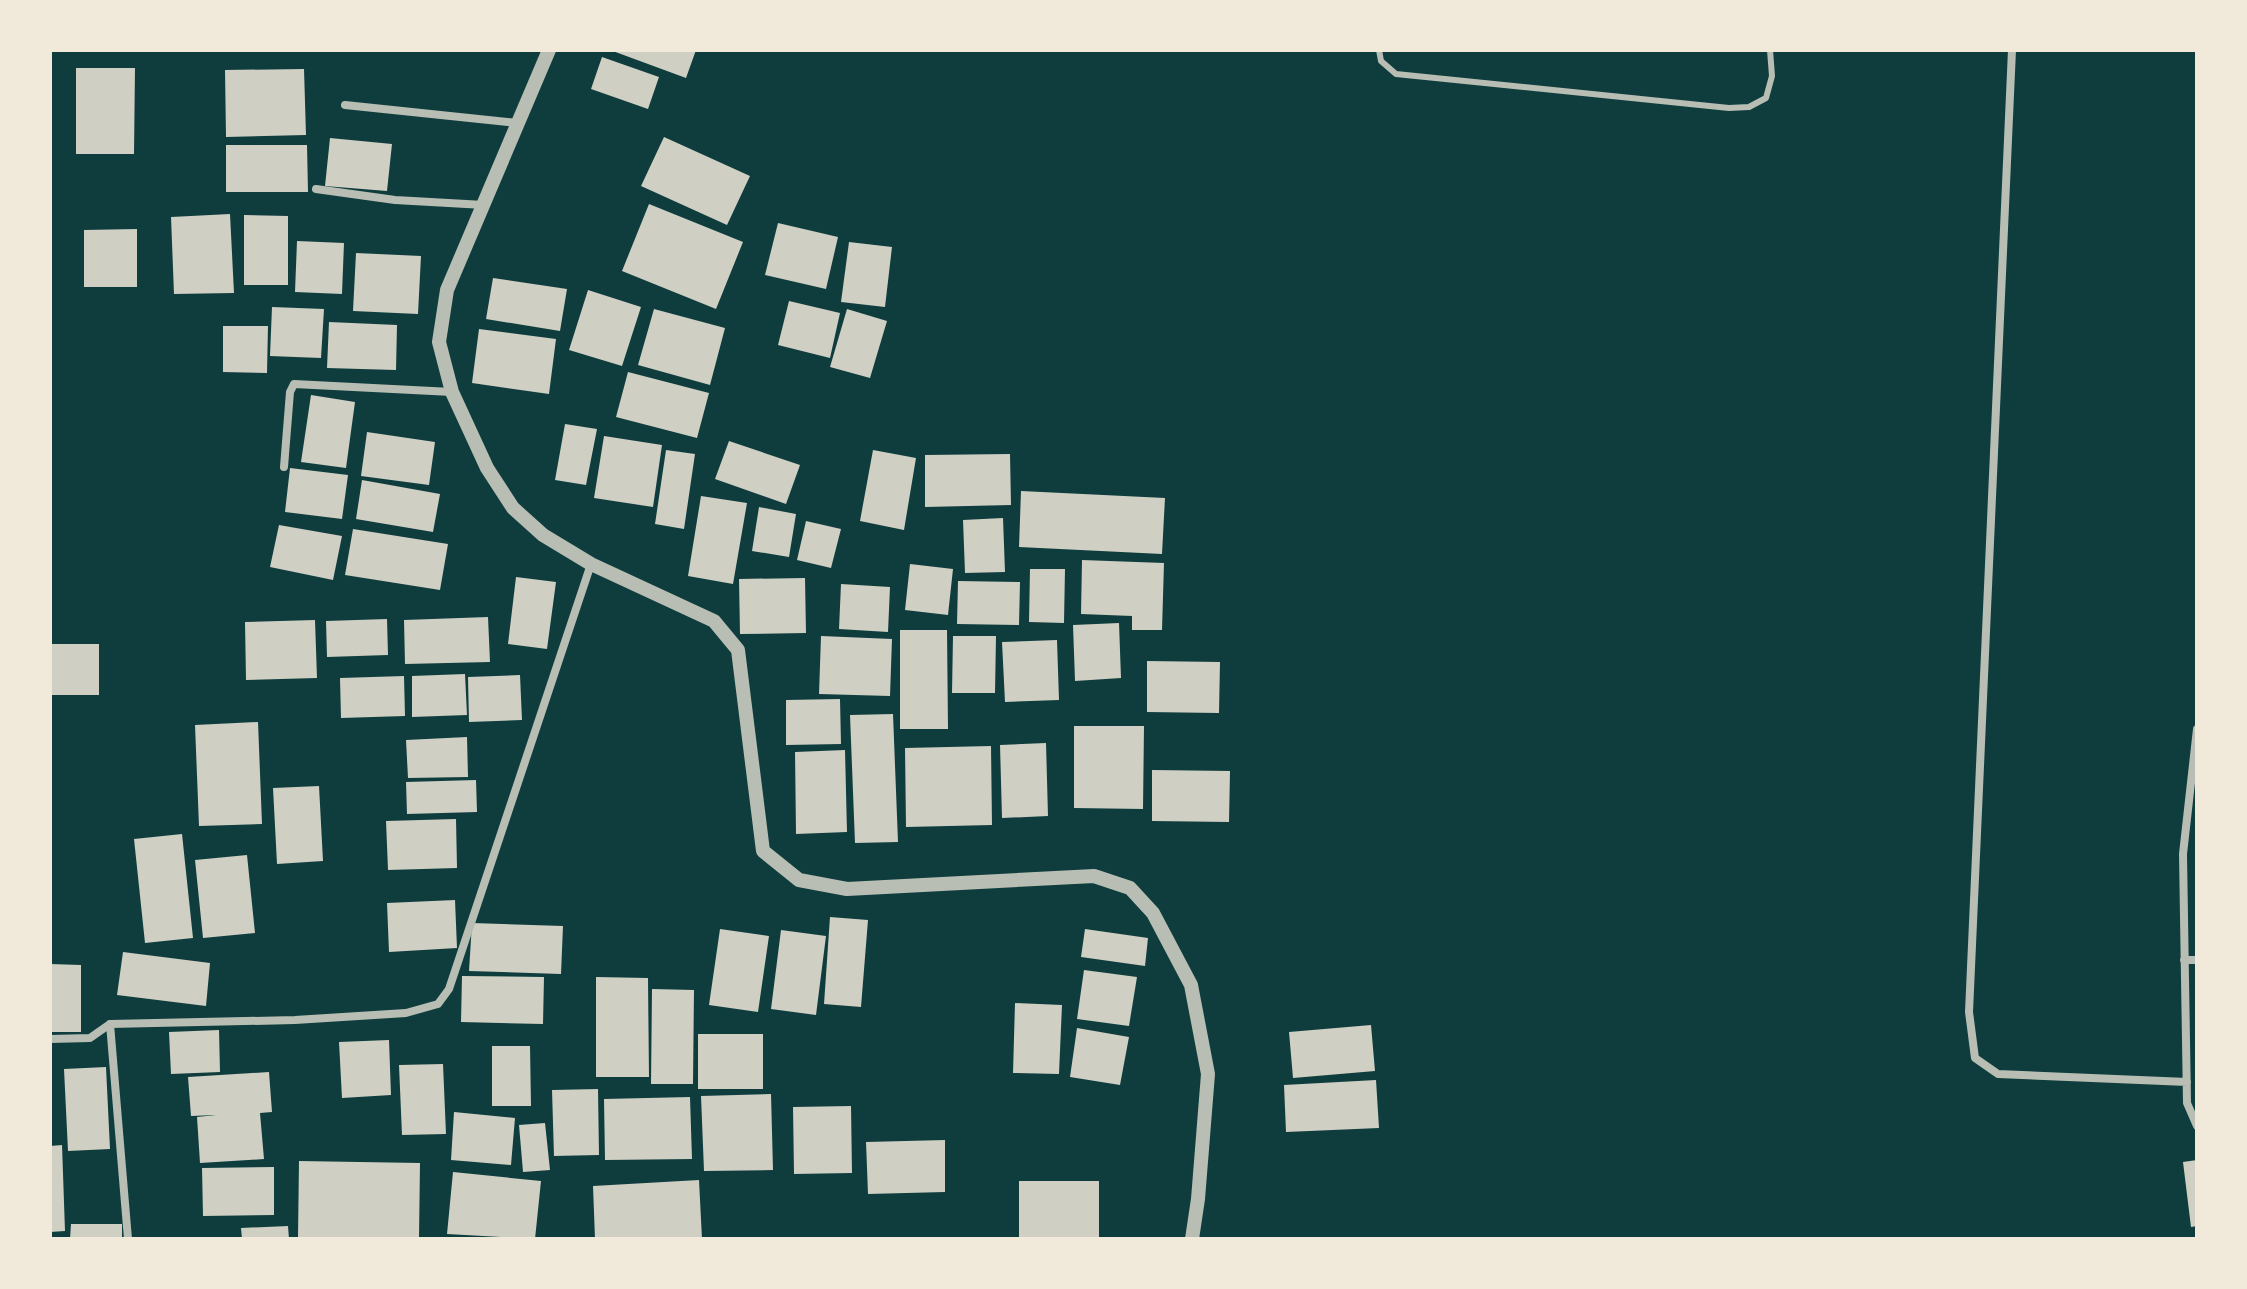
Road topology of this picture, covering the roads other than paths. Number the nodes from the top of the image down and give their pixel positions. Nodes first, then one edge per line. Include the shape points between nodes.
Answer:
1 (549, 50) edge
2 (1379, 50) edge
3 (1770, 50) edge
4 (2012, 50) edge
5 (345, 105) dead end
6 (518, 123) junction
7 (316, 189) dead end
8 (484, 205) junction
9 (452, 392) junction
10 (284, 467) dead end
11 (591, 564) junction
12 (2197, 729) edge
13 (2184, 960) junction
14 (2197, 960) edge
15 (110, 1024) junction
16 (50, 1039) edge
17 (2187, 1082) junction
18 (2197, 1126) edge
19 (128, 1239) edge
20 (1192, 1239) edge

1 - 6 street
2 - 3 lane via 1381,61 1396,74 1729,108 1749,107 1766,98 1772,76
4 - 17 street via 1971,1042 1975,1058 1998,1074
5 - 6 street
6 - 8 street
7 - 8 street
8 - 9 street via 447,290 439,342
9 - 10 street via 294,384
9 - 11 street via 487,468 513,508 543,535
11 - 15 street via 449,989 438,1004 406,1013 295,1020
11 - 20 street via 714,621 738,650 763,851 799,880 847,889 1094,876 1130,888 1153,913 1191,985 1208,1074
12 - 13 street via 2183,854
13 - 14 street
13 - 17 street
15 - 16 street via 90,1038
15 - 19 street
17 - 18 street via 2187,1103

